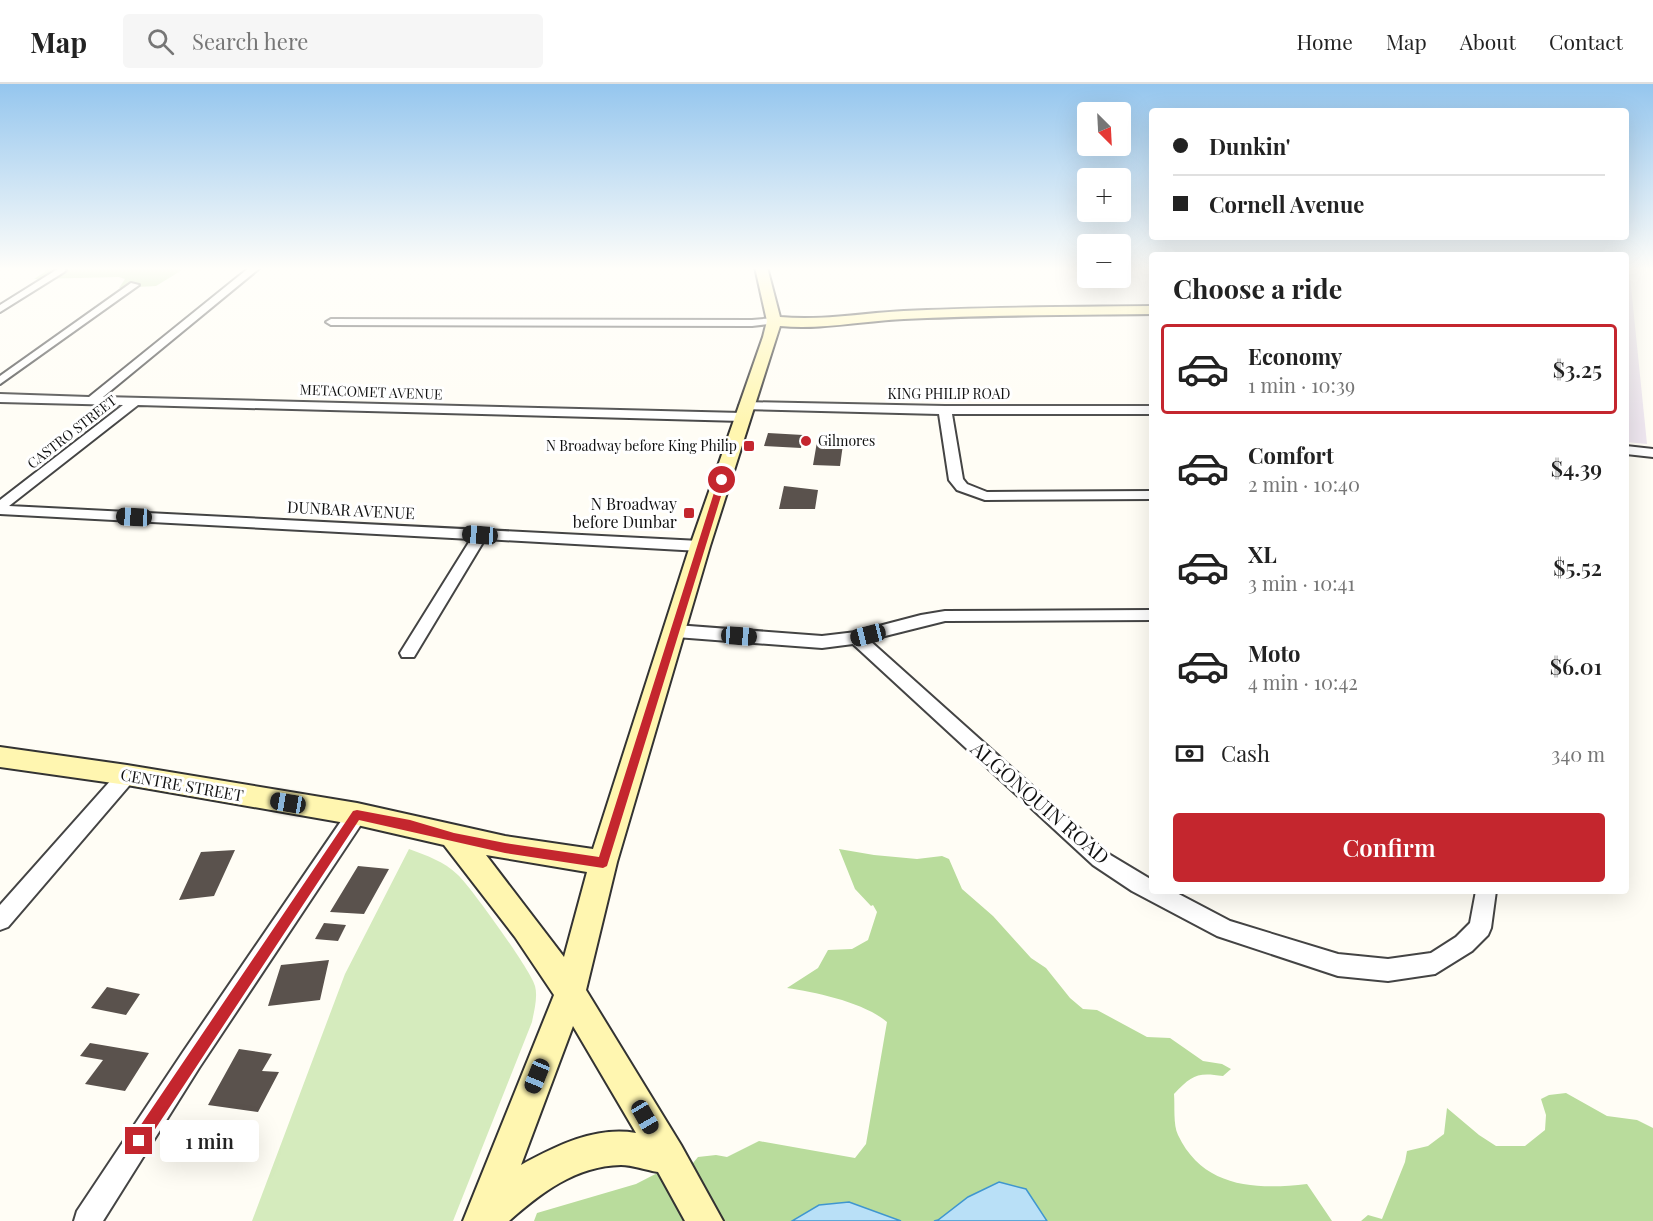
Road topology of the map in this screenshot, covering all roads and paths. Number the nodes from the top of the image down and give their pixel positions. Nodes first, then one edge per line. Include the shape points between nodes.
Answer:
1 (85, 320) edge
2 (191, 320) edge
3 (841, 320) edge
4 (774, 321) junction
5 (331, 322) dead end
6 (0, 381) edge
7 (2, 399) edge
8 (91, 401) junction
9 (134, 402) junction
10 (945, 410) junction
11 (1149, 410) edge
12 (744, 412) junction
13 (1629, 450) edge
14 (1653, 453) edge
15 (1149, 495) edge
16 (0, 509) edge
17 (480, 535) junction
18 (700, 546) junction
19 (1149, 615) edge
20 (676, 631) junction
21 (856, 638) junction
22 (408, 653) dead end
23 (0, 757) edge
24 (127, 776) junction
25 (357, 814) junction
26 (454, 838) junction
27 (603, 862) junction
28 (1149, 889) edge
29 (1158, 894) edge
30 (1486, 894) edge
31 (0, 920) edge
32 (570, 993) junction
33 (669, 1157) junction
34 (87, 1221) edge
35 (481, 1221) edge
36 (705, 1221) edge

1 - 6 street
2 - 8 street
3 - 4 main road
4 - 5 street
4 - 12 main road
7 - 8 street, METACOMET AVENUE
8 - 9 street, METACOMET AVENUE
9 - 12 street, METACOMET AVENUE
9 - 16 street, CASTRO STREET
10 - 11 street, KING PHILIP ROAD
10 - 12 street, KING PHILIP ROAD
10 - 15 street via 956,480 962,487 985,496
12 - 18 main road
13 - 14 street
16 - 17 street, DUNBAR AVENUE
17 - 18 street, DUNBAR AVENUE
17 - 22 street
18 - 20 main road
19 - 21 street via 945,616
20 - 21 street via 822,642
20 - 27 main road
21 - 28 street, ALGONQUIN ROAD via 1100,859
23 - 24 main road, CENTRE STREET
24 - 25 main road, CENTRE STREET
24 - 31 street
25 - 26 main road, CENTRE STREET
25 - 34 street
26 - 27 main road, CENTRE STREET
26 - 32 main road
27 - 32 main road
29 - 30 street, ALGONQUIN ROAD via 1225,929 1338,965 1388,970 1435,963 1464,944 1480,928
32 - 33 main road
32 - 35 main road
33 - 35 main road via 621,1148 572,1156 530,1179
33 - 36 main road

